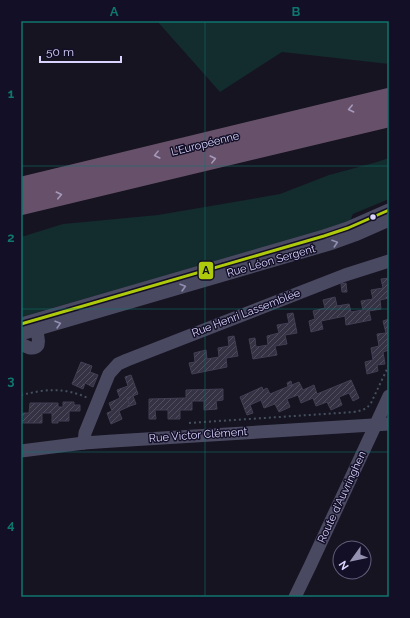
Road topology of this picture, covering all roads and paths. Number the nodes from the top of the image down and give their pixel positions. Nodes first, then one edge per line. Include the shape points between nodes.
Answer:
1 (389, 100) edge
2 (389, 116) edge
3 (21, 188) edge
4 (21, 204) edge
5 (389, 210) edge
6 (389, 220) edge
7 (389, 261) edge
8 (30, 325) edge
9 (21, 334) edge
10 (21, 344) edge
11 (389, 365) edge
12 (21, 394) edge
13 (389, 396) edge
14 (97, 403) junction
15 (182, 424) dead end
16 (389, 424) edge
17 (376, 425) junction
18 (84, 443) junction
19 (21, 451) edge
20 (295, 597) edge

1 -> 3 highway, L'Européenne
4 -> 2 highway, L'Européenne
5 - 8 street, Rue Léon Sergent via 324,236
8 -> 6 street, Rue Léon Sergent via 333,243
7 - 14 street, Rue Henri Lassemblée via 336,278 122,362 109,374
8 - 9 street, Rue Léon Sergent
8 - 10 street via 39,341 37,346 31,348
11 - 15 path via 371,403 363,410
12 - 14 path via 60,390 73,392
13 - 17 street, Route d'Auvringhen
14 - 18 street, Rue Henri Lassemblée via 84,433
16 - 17 street, Rue Victor Clément
17 - 18 street, Rue Victor Clément
17 - 20 street, Route d'Auvringhen
18 - 19 street, Rue Victor Clément

